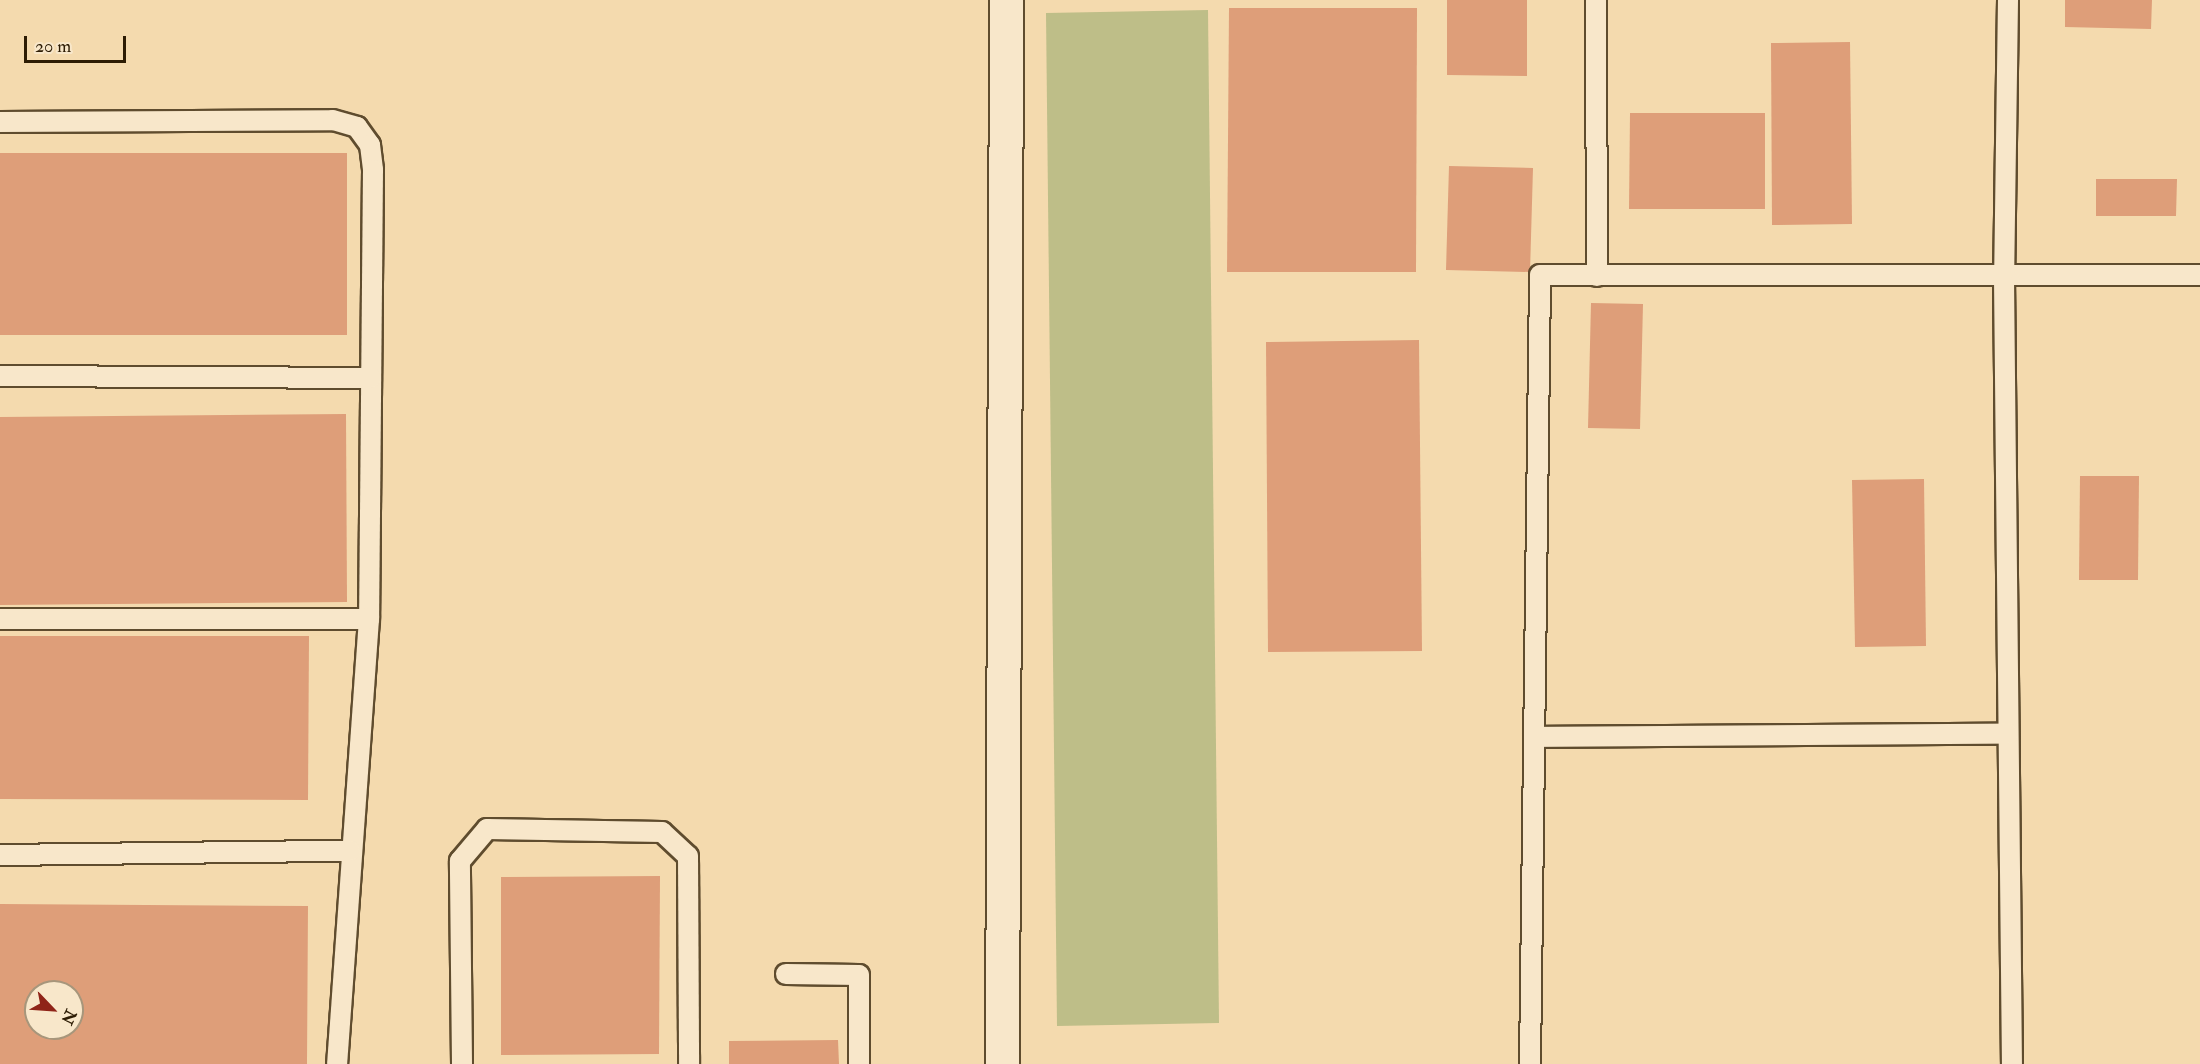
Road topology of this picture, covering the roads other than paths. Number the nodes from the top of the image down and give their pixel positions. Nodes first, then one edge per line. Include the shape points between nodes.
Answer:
1 (1006, 0) edge
2 (1596, 0) edge
3 (2008, 0) edge
4 (0, 122) edge
5 (2200, 275) edge
6 (1598, 276) junction
7 (2004, 278) junction
8 (0, 376) edge
9 (371, 378) junction
10 (0, 619) edge
11 (369, 619) junction
12 (2008, 734) junction
13 (1534, 737) junction
14 (350, 851) junction
15 (0, 855) edge
16 (786, 974) dead end
17 (337, 1064) edge
18 (462, 1064) edge
19 (689, 1064) edge
20 (859, 1064) edge
21 (1002, 1064) edge
22 (1530, 1064) edge
23 (2012, 1064) edge

1 - 21 street
2 - 6 lane
3 - 7 lane
4 - 9 lane via 279,119 333,120 357,127 370,145 373,170
5 - 7 lane
6 - 7 lane
6 - 13 lane via 1540,275
7 - 12 lane
8 - 9 lane
9 - 11 lane
10 - 11 lane
11 - 14 lane
12 - 13 lane
12 - 23 lane
13 - 22 lane
14 - 15 lane
14 - 17 lane
16 - 20 lane via 859,975
18 - 19 lane via 460,861 487,829 662,832 688,856

